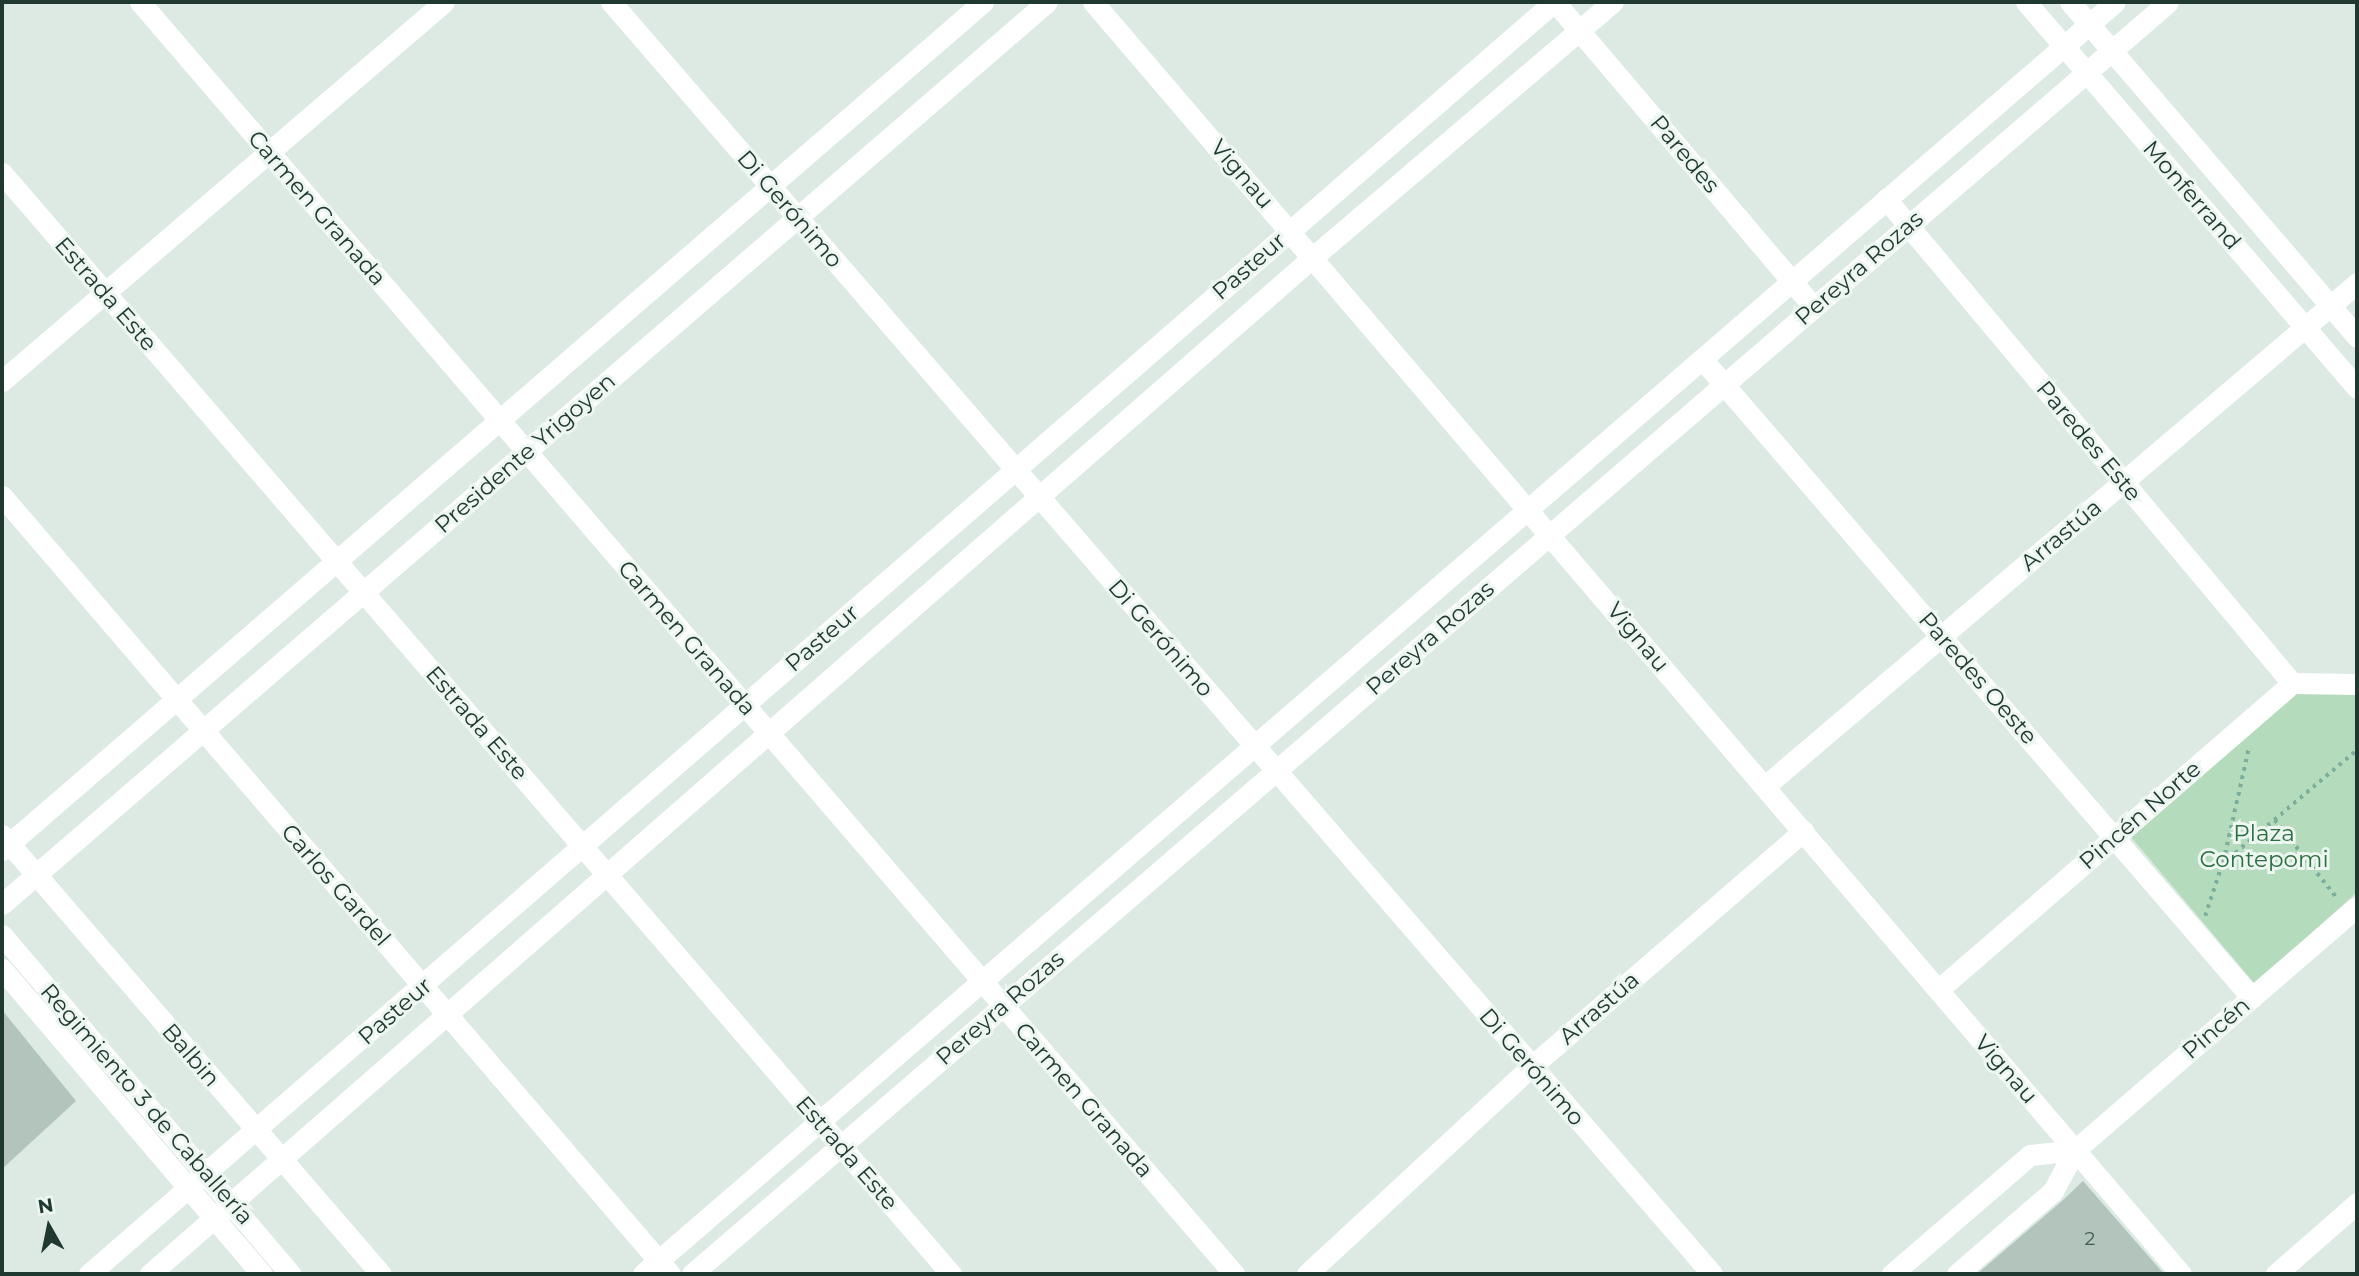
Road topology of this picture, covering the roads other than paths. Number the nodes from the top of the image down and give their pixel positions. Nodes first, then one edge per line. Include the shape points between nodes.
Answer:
1 (140, 2) edge
2 (444, 2) edge
3 (611, 2) edge
4 (983, 2) edge
5 (1047, 2) edge
6 (1093, 2) edge
7 (1555, 2) edge
8 (1613, 2) edge
9 (2026, 2) edge
10 (2070, 2) edge
11 (2115, 2) edge
12 (2168, 2) edge
13 (2089, 24) junction
14 (1580, 30) junction
15 (2064, 46) junction
16 (2111, 50) junction
17 (2086, 72) junction
18 (269, 152) junction
19 (2, 173) edge
20 (770, 186) junction
21 (1886, 199) junction
22 (797, 217) junction
23 (1908, 225) junction
24 (1290, 230) junction
25 (1313, 257) junction
26 (1792, 281) junction
27 (2357, 284) edge
28 (105, 293) junction
29 (2330, 306) junction
30 (1814, 307) junction
31 (2306, 327) junction
32 (2357, 336) edge
33 (2331, 357) junction
34 (1702, 359) junction
35 (2, 381) edge
36 (1724, 384) junction
37 (2357, 387) edge
38 (499, 420) junction
39 (526, 451) junction
40 (1016, 470) junction
41 (2123, 482) junction
42 (2, 496) edge
43 (1039, 497) junction
44 (1528, 509) junction
45 (1550, 534) junction
46 (337, 561) junction
47 (363, 592) junction
48 (1942, 636) junction
49 (2292, 683) junction
50 (2357, 684) edge
51 (176, 699) junction
52 (744, 706) junction
53 (203, 730) junction
54 (769, 734) junction
55 (1254, 746) junction
56 (1276, 770) junction
57 (1765, 786) junction
58 (1803, 831) junction
59 (2115, 836) junction
60 (4, 843) edge
61 (583, 847) junction
62 (36, 875) junction
63 (607, 875) junction
64 (2, 904) edge
65 (2350, 906) edge
66 (2, 935) edge
67 (2, 969) edge
68 (982, 981) junction
69 (423, 986) junction
70 (1938, 990) junction
71 (2252, 998) junction
72 (1003, 1006) junction
73 (448, 1015) junction
74 (1532, 1066) junction
75 (820, 1121) junction
76 (257, 1131) junction
77 (841, 1146) junction
78 (2075, 1150) junction
79 (282, 1160) junction
80 (207, 1174) junction
81 (191, 1189) junction
82 (2357, 1203) edge
83 (233, 1204) junction
84 (216, 1219) junction
85 (657, 1270) edge
86 (89, 1274) edge
87 (150, 1274) edge
88 (262, 1274) edge
89 (291, 1274) edge
90 (381, 1274) edge
91 (692, 1274) edge
92 (951, 1274) edge
93 (1234, 1274) edge
94 (1307, 1274) edge
95 (1712, 1274) edge
96 (1892, 1274) edge
97 (1957, 1274) edge
98 (2181, 1274) edge
99 (2276, 1274) edge

1 - 18 street, Carmen Granada
2 - 18 street
3 - 20 street, Di Gerónimo
4 - 20 street, Presidente Yrigoyen
5 - 22 street, Presidente Yrigoyen
6 - 24 street, Vignau
7 - 14 street, Paredes
7 - 24 street, Pasteur
8 - 14 street, Pasteur
9 - 15 street, Monferrand
10 - 13 street, Monferrand
11 - 13 street, Pereyra Rozas
12 - 16 street, Pereyra Rozas
13 - 15 street, Pereyra Rozas
13 - 16 street, Monferrand
14 - 25 street, Pasteur
14 - 26 street, Paredes
15 - 17 street, Monferrand
15 - 21 street, Pereyra Rozas
16 - 17 street, Pereyra Rozas
16 - 29 street, Monferrand
17 - 23 street, Pereyra Rozas
17 - 31 street, Monferrand
18 - 28 street
18 - 38 street, Carmen Granada
19 - 28 street, Estrada Este
20 - 22 street, Di Gerónimo
20 - 38 street, Presidente Yrigoyen
21 - 23 street, Paredes Este
21 - 26 street, Pereyra Rozas
22 - 39 street, Presidente Yrigoyen
22 - 40 street, Di Gerónimo
23 - 30 street, Pereyra Rozas
23 - 41 street, Paredes Este
24 - 25 street, Vignau
24 - 40 street, Pasteur
25 - 43 street, Pasteur
25 - 44 street, Vignau
26 - 30 street, Paredes
26 - 34 street, Pereyra Rozas
27 - 29 street, Arrastúa
28 - 35 street
28 - 46 street, Estrada Este
29 - 31 street, Arrastúa
29 - 32 street, Monferrand
30 - 36 street, Pereyra Rozas
31 - 33 street, Monferrand
31 - 41 street, Arrastúa
32 - 33 street
33 - 37 street, Monferrand
34 - 36 street, Paredes Oeste
34 - 44 street, Pereyra Rozas
36 - 45 street, Pereyra Rozas
36 - 48 street, Paredes Oeste
38 - 39 street, Carmen Granada
38 - 46 street, Presidente Yrigoyen
39 - 47 street, Presidente Yrigoyen
39 - 52 street, Carmen Granada
40 - 43 street, Di Gerónimo
40 - 52 street, Pasteur
41 - 48 street, Arrastúa
41 - 49 street, Paredes Este
42 - 51 street, Carlos Gardel
43 - 54 street, Pasteur
43 - 55 street, Di Gerónimo
44 - 45 street, Vignau
44 - 55 street, Pereyra Rozas
45 - 56 street, Pereyra Rozas
45 - 57 street, Vignau
46 - 47 street, Estrada Este
46 - 51 street, Presidente Yrigoyen
47 - 53 street, Presidente Yrigoyen
47 - 61 street, Estrada Este
48 - 57 street, Arrastúa
48 - 59 street, Paredes Oeste
49 - 50 street
49 - 59 street, Pincén Norte
51 - 53 street, Carlos Gardel
51 - 60 street, Presidente Yrigoyen
52 - 54 street, Carmen Granada
52 - 61 street, Pasteur
53 - 62 street, Presidente Yrigoyen
53 - 69 street, Carlos Gardel
54 - 63 street, Pasteur
54 - 68 street, Carmen Granada
55 - 56 street, Di Gerónimo
55 - 68 street, Pereyra Rozas
56 - 72 street, Pereyra Rozas
56 - 74 street, Di Gerónimo
57 - 58 street, Vignau
58 - 70 street, Vignau
58 - 74 street, Arrastúa
59 - 70 street, Pincén Norte
59 - 71 street, Paredes Oeste
60 - 62 street, Balbin
61 - 63 street, Estrada Este
61 - 69 street, Pasteur
62 - 64 street, Presidente Yrigoyen
62 - 76 street, Balbin
63 - 73 street, Pasteur
63 - 75 street, Estrada Este
65 - 71 street, Pincén
66 - 80 street, Regimiento 3 de Caballería
67 - 81 street, Regimiento 3 de Caballería
68 - 72 street, Carmen Granada
68 - 75 street, Pereyra Rozas
69 - 73 street, Carlos Gardel
69 - 76 street, Pasteur
70 - 78 street, Vignau
71 - 78 street, Pincén
72 - 77 street, Pereyra Rozas
72 - 93 street, Carmen Granada
73 - 79 street, Pasteur
73 - 85 street, Carlos Gardel
74 - 94 street, Arrastúa
74 - 95 street, Di Gerónimo
75 - 77 street, Estrada Este
75 - 85 street, Pereyra Rozas
76 - 79 street, Balbin
76 - 80 street, Pasteur
77 - 91 street, Pereyra Rozas
77 - 92 street, Estrada Este
78 - 96 street via 2030,1155
78 - 97 street, Pincén via 2053,1191
78 - 98 street, Vignau
79 - 83 street, Pasteur
79 - 90 street, Balbin
80 - 81 street, Pasteur
80 - 83 street, Regimiento 3 de Caballería
81 - 84 street, Regimiento 3 de Caballería
81 - 86 street, Pasteur
82 - 99 street
83 - 84 street, Pasteur
83 - 89 street, Regimiento 3 de Caballería
84 - 87 street, Pasteur
84 - 88 street, Regimiento 3 de Caballería

